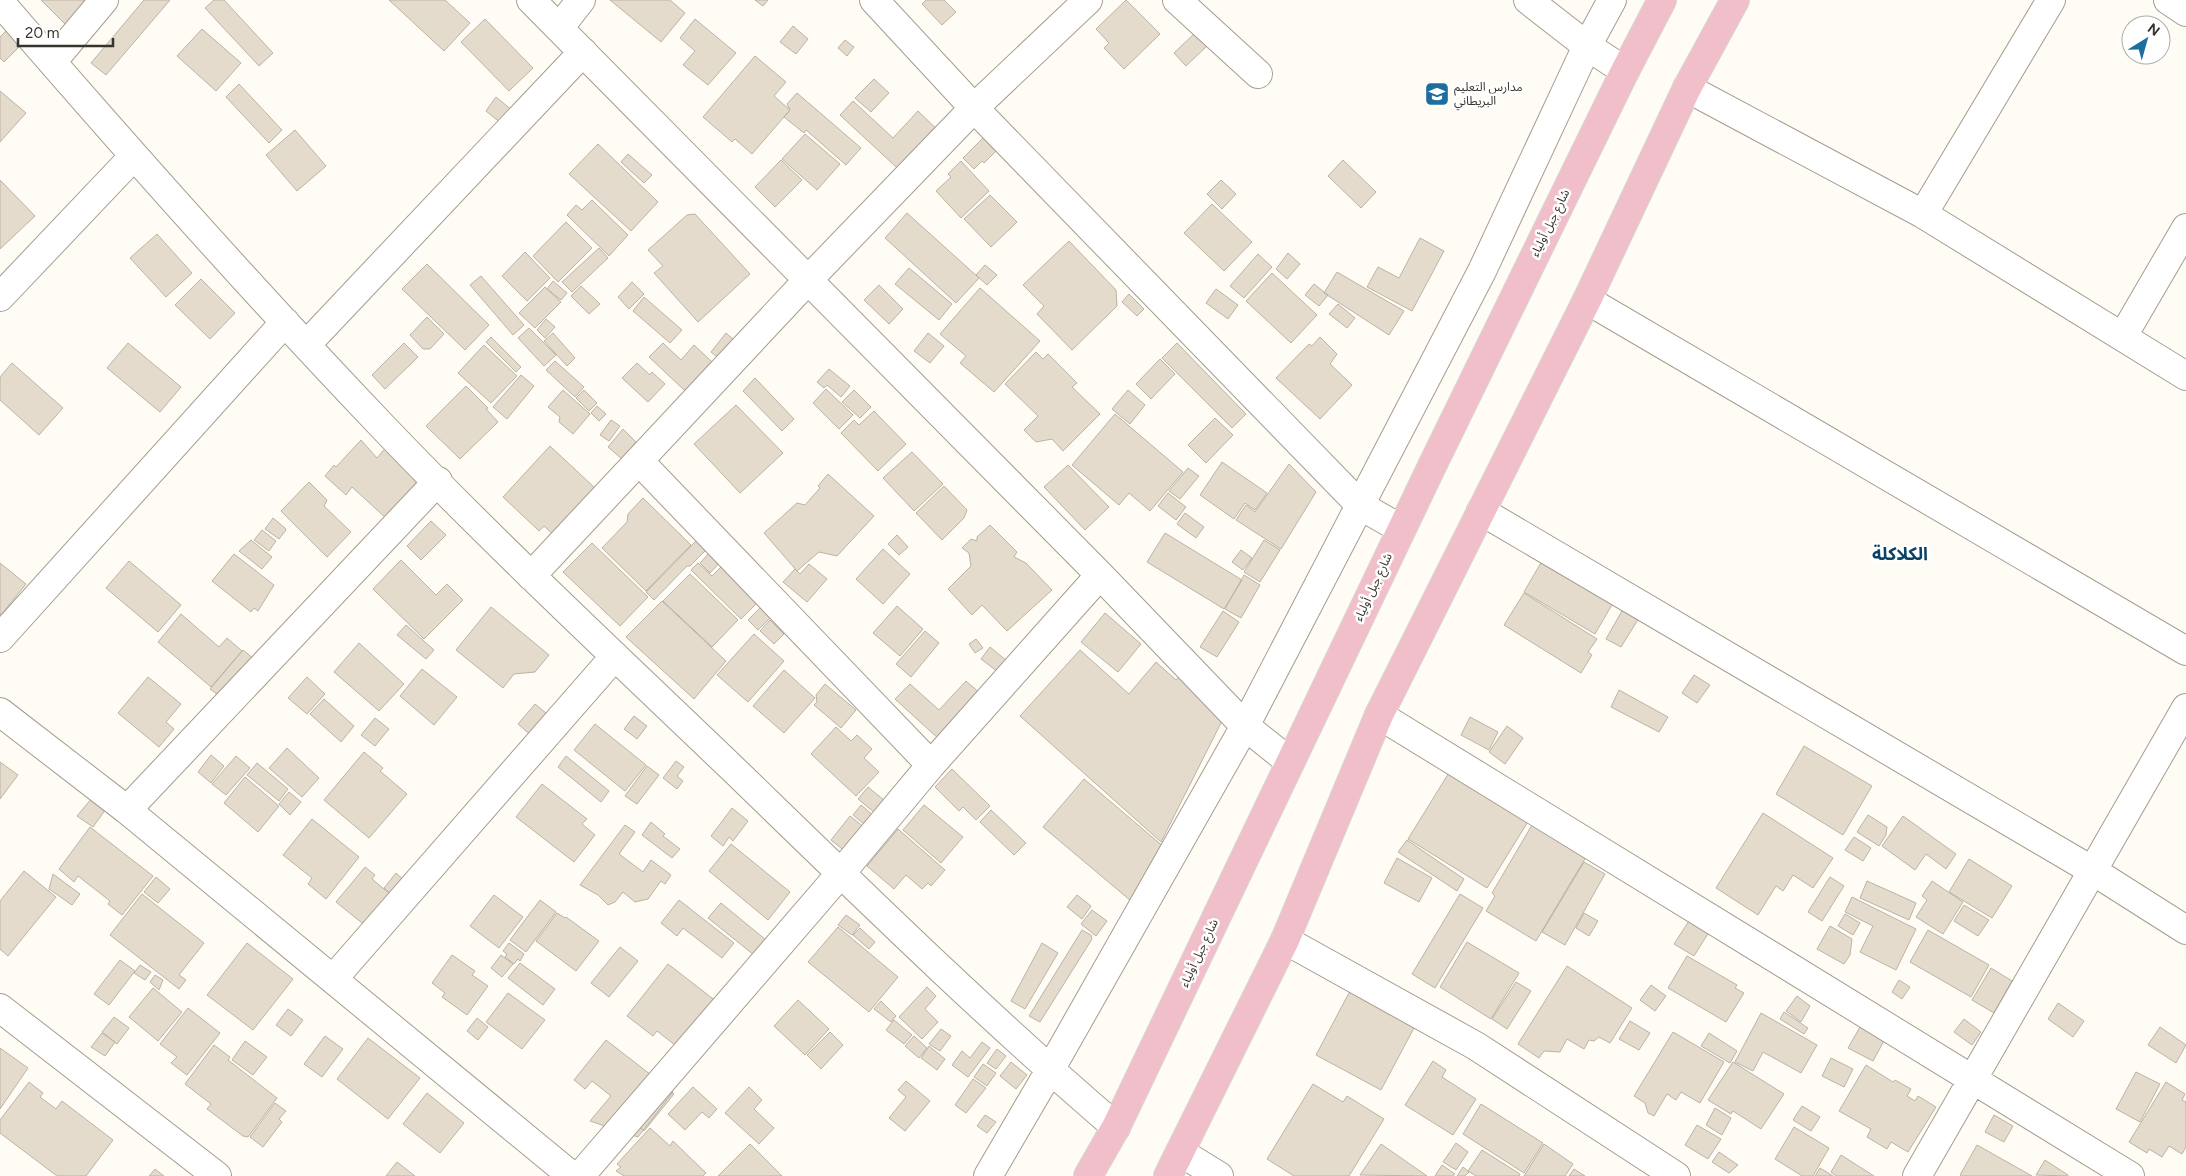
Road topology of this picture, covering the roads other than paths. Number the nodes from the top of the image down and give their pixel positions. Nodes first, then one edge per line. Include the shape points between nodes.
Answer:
1 (104, 0) edge
2 (531, 0) edge
3 (582, 0) edge
4 (874, 0) edge
5 (1088, 0) edge
6 (1177, 0) edge
7 (1528, 0) edge
8 (1612, 0) edge
9 (1662, 0) edge
10 (1735, 0) edge
11 (2051, 0) edge
12 (2168, 0) edge
13 (0, 2) edge
14 (2186, 12) edge
15 (559, 28) junction
16 (1587, 46) junction
17 (583, 52) junction
18 (52, 62) junction
19 (1625, 71) junction
20 (1258, 74) dead end
21 (1687, 88) junction
22 (974, 108) junction
23 (133, 157) junction
24 (1923, 214) junction
25 (2186, 228) edge
26 (807, 281) junction
27 (0, 297) edge
28 (1587, 300) junction
29 (286, 322) junction
30 (2123, 336) junction
31 (307, 344) junction
32 (2186, 376) edge
33 (640, 462) junction
34 (438, 482) junction
35 (1361, 506) junction
36 (1480, 511) junction
37 (1401, 530) junction
38 (1100, 575) junction
39 (531, 576) junction
40 (0, 638) edge
41 (2186, 651) edge
42 (615, 656) junction
43 (2186, 708) edge
44 (0, 712) edge
45 (1379, 715) junction
46 (1245, 726) junction
47 (1290, 762) junction
48 (931, 764) junction
49 (127, 810) junction
50 (2093, 870) junction
51 (841, 873) junction
52 (2186, 930) edge
53 (1285, 940) junction
54 (333, 980) junction
55 (0, 1008) edge
56 (1050, 1070) junction
57 (1972, 1078) junction
58 (1116, 1127) junction
59 (1180, 1152) junction
60 (217, 1176) edge
61 (572, 1176) edge
62 (580, 1176) edge
63 (988, 1176) edge
64 (1088, 1176) edge
65 (1168, 1176) edge
66 (1219, 1176) edge
67 (1676, 1176) edge
68 (1917, 1176) edge
69 (2130, 1176) edge

1 - 18 street
2 - 15 street
3 - 15 street
4 - 22 street
5 - 22 street
6 - 20 street
7 - 16 street
8 - 16 street
9 - 19 main road, شارع جبل أولياء
10 - 21 main road
11 - 24 street
12 - 14 street
13 - 18 street
15 - 17 street
16 - 19 street
16 - 35 street via 1482,272
17 - 26 street
17 - 31 street
18 - 23 street
19 - 37 main road, شارع جبل أولياء
21 - 24 street
21 - 28 main road
22 - 26 street
22 - 35 street
23 - 27 street
23 - 29 street
24 - 30 street
25 - 30 street
26 - 33 street
26 - 38 street
28 - 36 main road
28 - 41 street
29 - 31 street
29 - 40 street
30 - 32 street
31 - 34 street
33 - 39 street
33 - 48 street
34 - 39 street
34 - 49 street
35 - 37 street
35 - 46 street
36 - 45 main road
36 - 50 street
37 - 47 main road, شارع جبل أولياء
38 - 46 street
38 - 48 street
39 - 42 street
42 - 51 street
42 - 54 street
43 - 50 street
44 - 49 street
45 - 53 main road
45 - 57 street
46 - 47 street
46 - 56 street
47 - 58 main road, شارع جبل أولياء
48 - 51 street
49 - 54 street
50 - 52 street
50 - 57 street
51 - 56 street
51 - 62 street
53 - 59 main road
53 - 67 street via 1476,1046
54 - 61 street
55 - 60 street
56 - 58 street
56 - 63 street
57 - 68 street
57 - 69 street
58 - 64 main road, شارع جبل أولياء
59 - 65 main road
59 - 66 street

